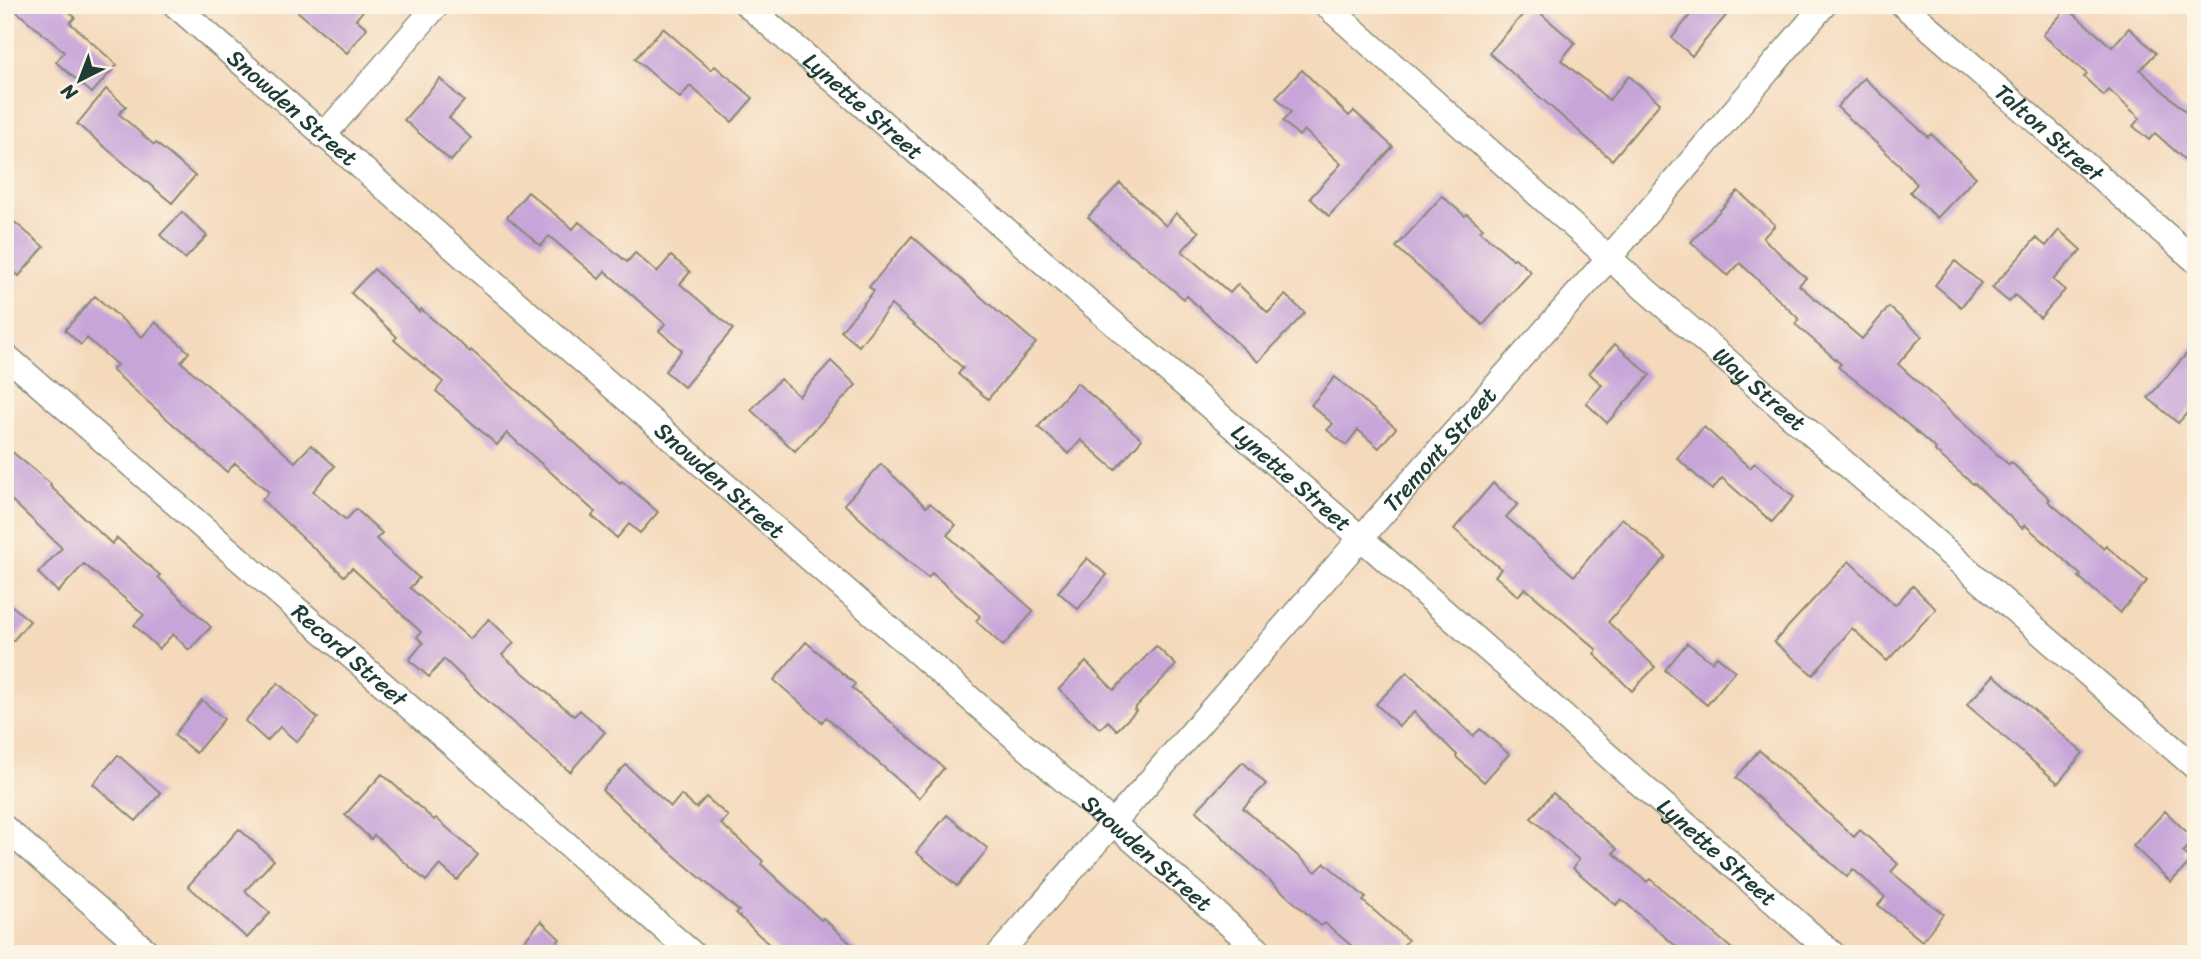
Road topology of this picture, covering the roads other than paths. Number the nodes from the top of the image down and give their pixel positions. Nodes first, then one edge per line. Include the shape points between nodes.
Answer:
1 (175, 5) edge
2 (437, 5) edge
3 (747, 5) edge
4 (1326, 5) edge
5 (1824, 5) edge
6 (1903, 5) edge
7 (323, 136) junction
8 (1609, 258) junction
9 (2196, 261) edge
10 (5, 355) edge
11 (1361, 538) junction
12 (2196, 768) edge
13 (1113, 822) junction
14 (5, 828) edge
15 (150, 954) edge
16 (693, 954) edge
17 (999, 954) edge
18 (1263, 954) edge
19 (1833, 954) edge

1 - 7 street, Snowden Street
2 - 7 street
3 - 11 street, Lynette Street
4 - 8 street, Way Street
5 - 8 street, Tremont Street
6 - 9 street, Talton Street
7 - 13 street, Snowden Street
8 - 11 street, Tremont Street
8 - 12 street, Way Street
10 - 16 street, Record Street
11 - 13 street, Tremont Street
11 - 19 street, Lynette Street
13 - 17 street, Tremont Street
13 - 18 street, Snowden Street
14 - 15 street

